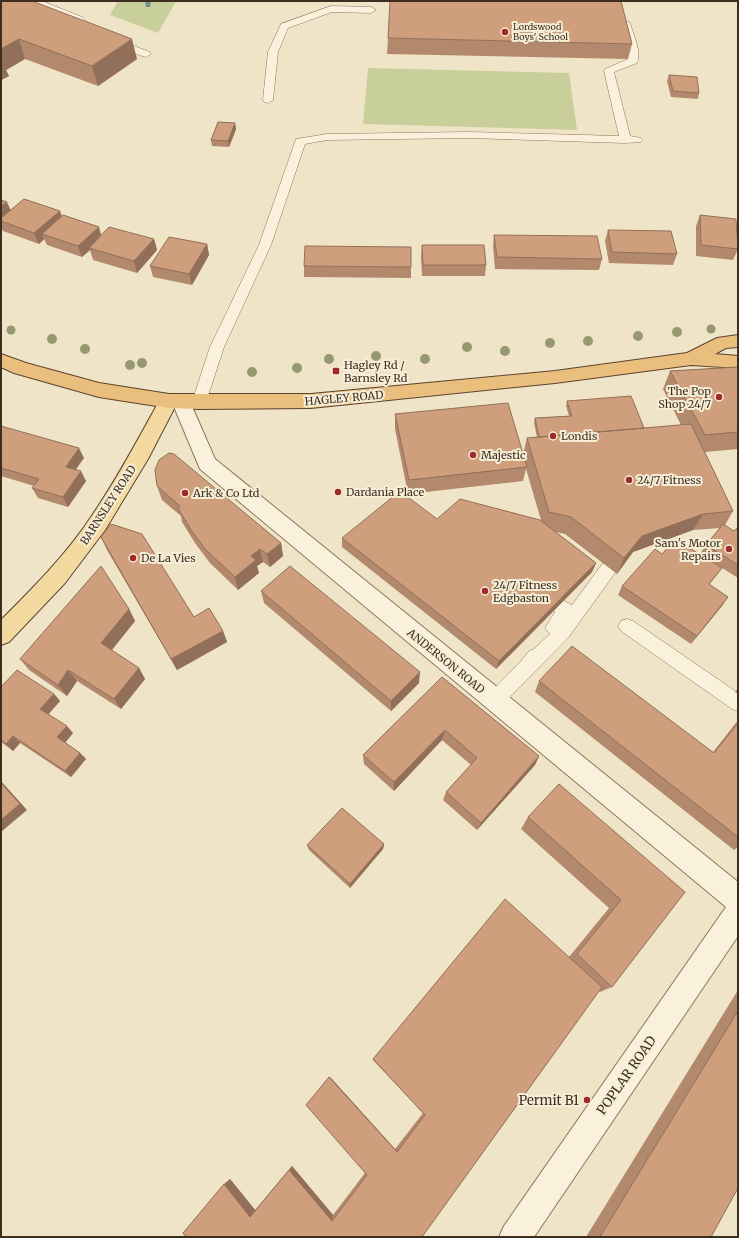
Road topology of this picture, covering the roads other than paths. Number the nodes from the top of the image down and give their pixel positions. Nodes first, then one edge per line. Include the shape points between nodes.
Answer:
1 (34, 1) edge
2 (371, 10) dead end
3 (622, 14) edge
4 (146, 54) dead end
5 (268, 100) dead end
6 (738, 341) edge
7 (691, 359) junction
8 (1, 360) edge
9 (738, 362) edge
10 (183, 402) junction
11 (609, 568) edge
12 (559, 605) edge
13 (627, 626) dead end
14 (1, 635) edge
15 (528, 666) junction
16 (495, 700) junction
17 (738, 703) edge
18 (738, 899) edge
19 (738, 913) edge
20 (515, 1237) edge

1 - 4 lane via 78,19 96,35
2 - 5 lane via 331,9 284,26 273,52
3 - 10 lane via 633,52 633,61 609,71 631,140 469,135 327,137 300,141 265,245 217,347
6 - 7 highway, HAGLEY ROAD via 723,342
7 - 9 highway, HAGLEY ROAD
7 - 10 highway, HAGLEY ROAD via 555,377 311,401
8 - 10 highway, HAGLEY ROAD via 20,368 100,390
10 - 14 main road, BARNSLEY ROAD via 141,454 98,524 57,577
10 - 16 street, ANDERSON ROAD via 207,464
11 - 15 lane via 562,633
12 - 15 lane via 566,610
13 - 17 lane
15 - 16 lane
16 - 18 street, ANDERSON ROAD
19 - 20 street, POPLAR ROAD

